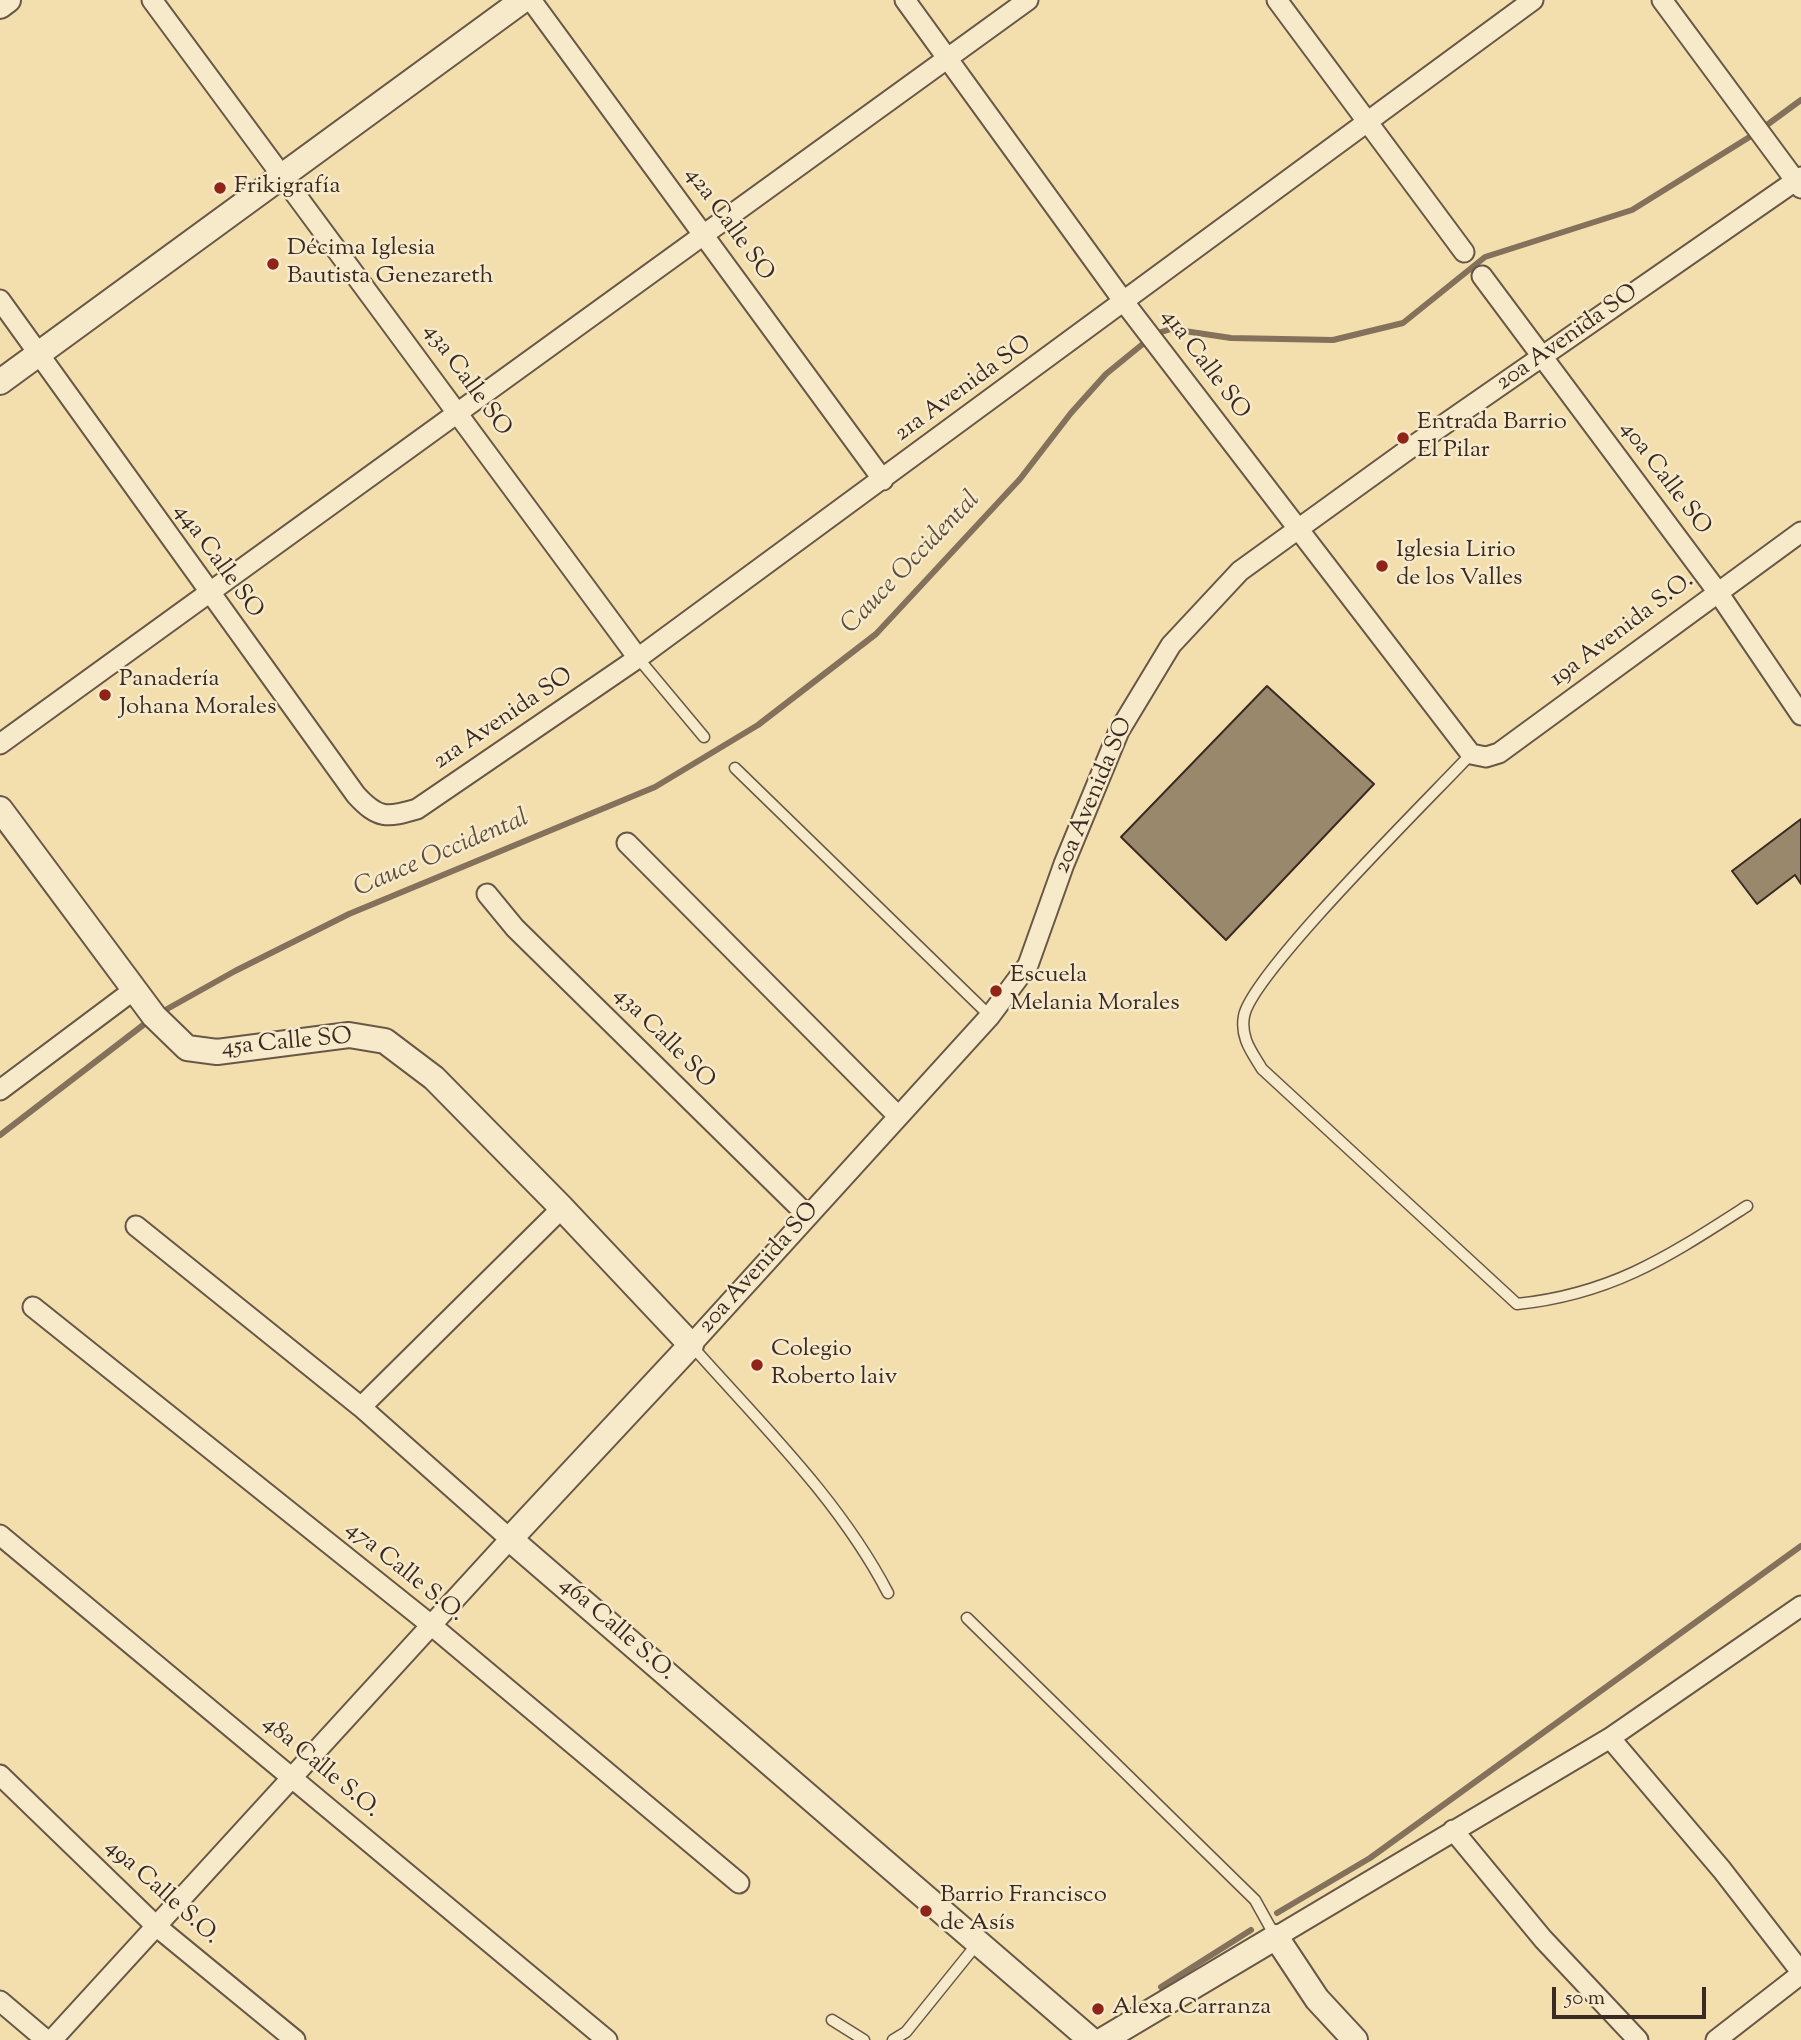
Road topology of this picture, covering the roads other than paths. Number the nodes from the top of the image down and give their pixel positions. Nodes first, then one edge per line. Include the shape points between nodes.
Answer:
1 (8, 0) edge
2 (152, 0) edge
3 (523, 0) edge
4 (531, 0) edge
5 (905, 0) edge
6 (1028, 0) edge
7 (1277, 0) edge
8 (1532, 0) edge
9 (1662, 0) edge
10 (0, 6) edge
11 (948, 57) junction
12 (1368, 122) junction
13 (283, 176) junction
14 (1799, 182) edge
15 (704, 233) junction
16 (1464, 253) dead end
17 (1482, 276) dead end
18 (0, 300) edge
19 (1124, 302) junction
20 (39, 354) junction
21 (1542, 356) junction
22 (0, 382) edge
23 (458, 412) junction
24 (883, 480) junction
25 (1298, 529) junction
26 (1801, 532) edge
27 (1717, 591) junction
28 (208, 593) junction
29 (638, 658) junction
30 (1801, 715) edge
31 (704, 737) dead end
32 (0, 744) edge
33 (1471, 754) junction
34 (735, 768) dead end
35 (0, 809) edge
36 (417, 809) joint
37 (627, 844) dead end
38 (487, 894) dead end
39 (135, 989) junction
40 (990, 1016) junction
41 (0, 1090) edge
42 (897, 1115) junction
43 (1747, 1206) dead end
44 (562, 1208) junction
45 (808, 1216) junction
46 (136, 1226) dead end
47 (33, 1307) dead end
48 (691, 1345) junction
49 (361, 1407) junction
50 (0, 1535) edge
51 (510, 1539) junction
52 (888, 1593) dead end
53 (1801, 1606) edge
54 (967, 1618) dead end
55 (431, 1625) junction
56 (1610, 1738) junction
57 (0, 1775) edge
58 (293, 1777) junction
59 (1453, 1830) junction
60 (739, 1883) dead end
61 (156, 1926) junction
62 (1276, 1937) junction
63 (978, 1943) junction
64 (1801, 1973) edge
65 (0, 2001) edge
66 (832, 2020) dead end
67 (1720, 2039) edge
68 (46, 2040) edge
69 (52, 2040) edge
70 (295, 2040) edge
71 (607, 2040) edge
72 (863, 2040) edge
73 (893, 2040) edge
74 (1091, 2040) edge
75 (1102, 2040) edge
76 (1355, 2040) edge
77 (1638, 2040) edge

1 - 10 street
2 - 13 street, 43a Calle SO
3 - 13 street
4 - 15 street, 42a Calle SO
5 - 11 street, 41a Calle SO
6 - 11 street
7 - 12 street
8 - 12 street, 21a Avenida SO
9 - 14 street
11 - 15 street
11 - 19 street, 41a Calle SO
12 - 16 street
12 - 19 street, 21a Avenida SO
13 - 20 street
13 - 23 street, 43a Calle SO
14 - 21 street, 20a Avenida SO
15 - 23 street
15 - 24 street, 42a Calle SO
17 - 21 street, 40a Calle SO
18 - 20 street, 44a Calle SO
19 - 24 street, 21a Avenida SO
19 - 25 street, 41a Calle SO
20 - 22 street
20 - 28 street, 44a Calle SO
21 - 25 street, 20a Avenida SO
21 - 27 street, 40a Calle SO
23 - 28 street
23 - 29 street, 43a Calle SO
24 - 29 street, 21a Avenida SO
25 - 33 street, 41a Calle SO
25 - 40 street, 20a Avenida SO via 1240,571 1171,645 1119,732 1028,965
26 - 27 street, 19a Avenida S.O.
27 - 30 street, 40a Calle SO
27 - 33 street, 19a Avenida S.O. via 1499,753 1486,757
28 - 32 street
28 - 36 street, 44a Calle SO via 372,812 393,816
29 - 31 lane
29 - 36 street, 21a Avenida SO
33 - 43 lane via 1258,988 1244,1014 1244,1040 1262,1069 1517,1304 1574,1295 1618,1281 1666,1258
34 - 40 lane
35 - 39 street, 45a Calle SO
37 - 42 street
38 - 45 street, 43a Calle SO via 515,928
39 - 41 street
39 - 44 street, 45a Calle SO via 154,1016 187,1048 217,1052 349,1035 385,1041 434,1078
40 - 42 street, 20a Avenida SO
42 - 45 street, 20a Avenida SO
44 - 48 street, 45a Calle SO
44 - 49 street
45 - 48 street, 20a Avenida SO
46 - 49 street, 46a Calle S.O.
47 - 55 street, 47a Calle S.O.
48 - 51 street, 20a Avenida SO
48 - 52 lane via 836,1510
49 - 51 street, 46a Calle S.O.
50 - 58 street, 48a Calle S.O.
51 - 55 street
51 - 63 street, 46a Calle S.O.
53 - 56 street
54 - 62 lane via 1255,1900
55 - 58 street
55 - 60 street, 47a Calle S.O.
56 - 59 street
56 - 64 street via 1722,1870
57 - 61 street, 49a Calle S.O.
58 - 61 street
58 - 71 street, 48a Calle S.O.
59 - 62 street
59 - 77 street via 1543,1939
61 - 69 street
61 - 70 street, 49a Calle S.O.
62 - 75 street
62 - 76 street via 1317,1999
63 - 73 lane via 906,2032
63 - 74 street, 46a Calle S.O.
64 - 67 street
65 - 68 street
66 - 72 lane

